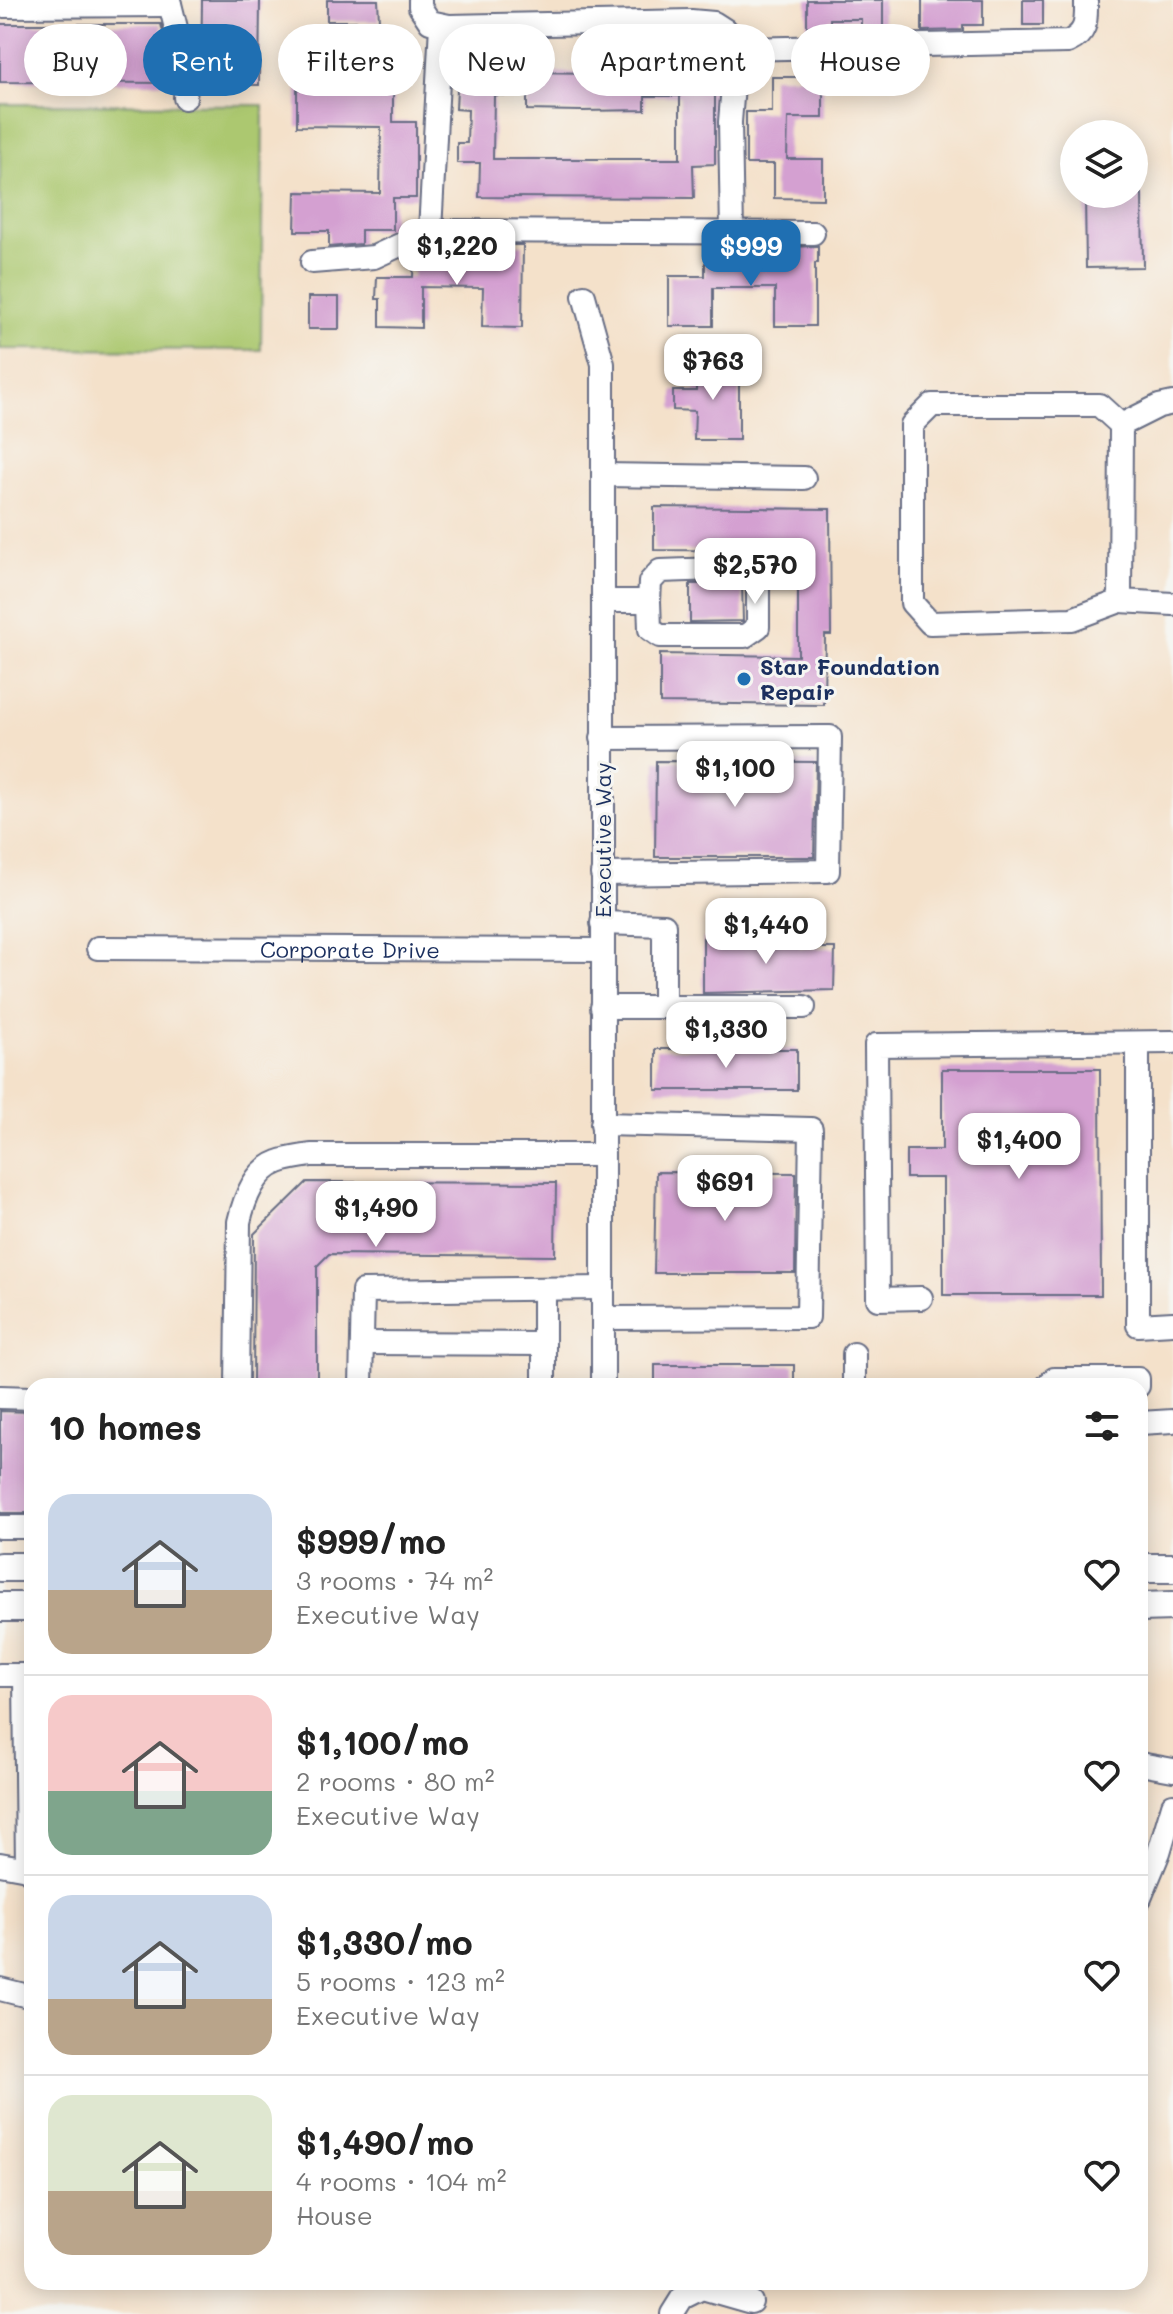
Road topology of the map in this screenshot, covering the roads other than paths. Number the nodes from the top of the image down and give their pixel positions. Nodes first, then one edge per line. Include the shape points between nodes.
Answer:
1 (420, 0) edge
2 (1086, 0) edge
3 (169, 2) edge
4 (0, 6) edge
5 (439, 24) edge
6 (578, 24) edge
7 (716, 24) edge
8 (775, 48) edge
9 (439, 62) edge
10 (732, 96) edge
11 (185, 98) dead end
12 (430, 231) junction
13 (732, 233) junction
14 (813, 233) dead end
15 (312, 262) dead end
16 (584, 296) dead end
17 (1173, 403) edge
18 (1121, 425) junction
19 (603, 475) junction
20 (804, 478) dead end
21 (603, 601) junction
22 (649, 601) junction
23 (1120, 601) junction
24 (1173, 604) edge
25 (602, 738) junction
26 (602, 874) junction
27 (602, 923) junction
28 (98, 948) dead end
29 (602, 950) junction
30 (602, 1007) junction
31 (664, 1007) junction
32 (804, 1007) dead end
33 (1173, 1042) edge
34 (1138, 1043) junction
35 (602, 1124) junction
36 (602, 1155) junction
37 (603, 1288) junction
38 (544, 1289) junction
39 (921, 1298) dead end
40 (603, 1318) junction
41 (1173, 1323) edge
42 (362, 1343) junction
43 (544, 1344) junction
44 (854, 1354) dead end
45 (237, 1378) edge
46 (361, 1378) edge
47 (544, 1378) edge
48 (603, 1378) edge
49 (854, 1378) edge
50 (0, 1397) edge
51 (24, 1398) edge
52 (1173, 1421) edge
53 (1148, 1423) edge
54 (0, 1527) edge
55 (24, 1527) edge
56 (0, 1567) edge
57 (24, 1567) edge
58 (1148, 1568) edge
59 (1173, 1568) edge
60 (1173, 1606) edge
61 (0, 1607) edge
62 (24, 1607) edge
63 (1148, 1607) edge
64 (0, 1675) edge
65 (24, 1675) edge
66 (1148, 1765) edge
67 (1173, 1770) edge
68 (1173, 1805) edge
69 (0, 1864) edge
70 (24, 1870) edge
71 (1148, 1879) edge
72 (0, 1989) edge
73 (24, 1995) edge
74 (698, 2290) edge
75 (711, 2290) edge
76 (753, 2299) edge
77 (672, 2314) edge

1 - 5 street via 430,22
2 - 8 street via 1086,28 1068,42
3 - 4 street
3 - 11 street via 187,72
6 - 7 street
9 - 12 street
10 - 13 street
12 - 13 street
12 - 15 street via 374,257
13 - 14 street
16 - 19 street, Executive Way via 603,364
17 - 18 street
18 - 23 street
18 - 23 street via 1099,405 932,405 912,425 912,603 930,623 1072,619
19 - 20 street
19 - 21 street, Executive Way
21 - 22 street
21 - 25 street, Executive Way
22 - 22 street via 650,629 660,636 745,636 758,627 758,578 745,568 660,571 650,582
23 - 24 street
25 - 26 street, Executive Way
25 - 26 street via 830,737 828,871
26 - 27 street, Executive Way
27 - 29 street, Executive Way
27 - 31 street via 664,925
28 - 29 street, Corporate Drive
29 - 30 street, Executive Way
30 - 31 street
30 - 35 street, Executive Way
31 - 32 street
33 - 34 street
34 - 39 street via 876,1045 878,1299
34 - 41 street via 1138,1325
35 - 36 street, Executive Way
35 - 40 street via 811,1129 808,1317
36 - 37 street, Executive Way
36 - 45 street via 311,1155 276,1162 262,1172 239,1222
37 - 38 street
37 - 40 street, Executive Way
38 - 42 street via 363,1291
38 - 43 street
40 - 48 street, Executive Way
42 - 43 street
42 - 46 street
43 - 47 street
44 - 49 street
50 - 51 street
52 - 53 street
54 - 55 street
56 - 57 main road
58 - 59 main road
60 - 63 main road
61 - 62 main road
64 - 65 street
66 - 67 street
68 - 71 street
69 - 70 street
72 - 73 street
74 - 77 street via 682,2298
75 - 76 street

